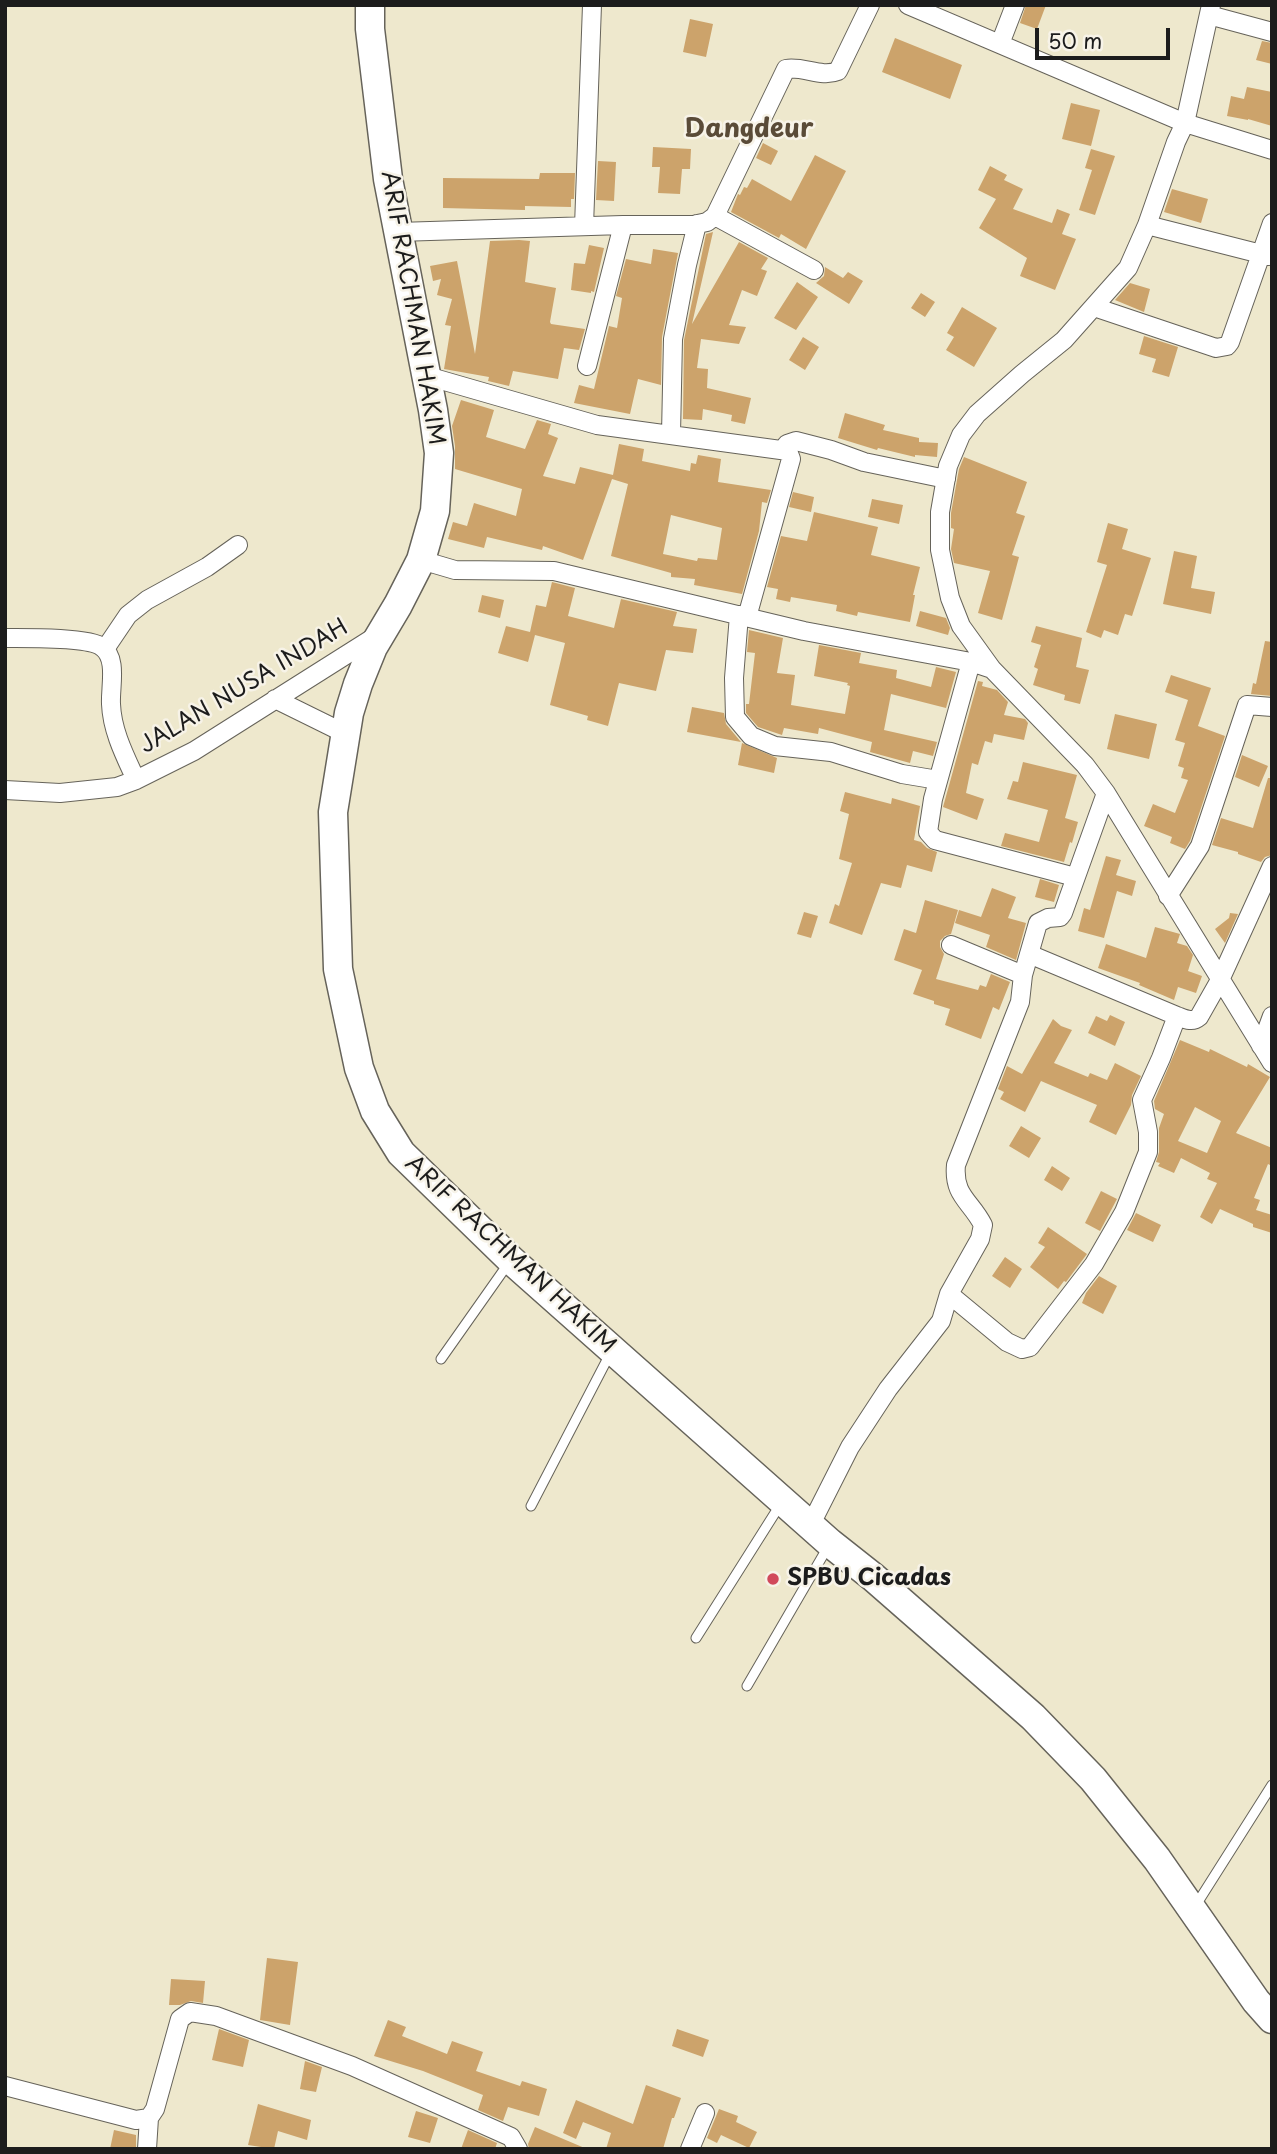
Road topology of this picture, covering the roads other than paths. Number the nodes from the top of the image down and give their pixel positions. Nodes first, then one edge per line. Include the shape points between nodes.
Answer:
1 (370, 5) edge
2 (592, 5) edge
3 (870, 5) edge
4 (908, 5) edge
5 (1015, 5) edge
6 (1210, 10) edge
7 (1272, 32) edge
8 (1000, 44) junction
9 (1174, 118) junction
10 (1272, 150) edge
11 (715, 216) junction
12 (1272, 223) edge
13 (697, 224) junction
14 (623, 225) junction
15 (1147, 225) junction
16 (584, 226) junction
17 (398, 232) junction
18 (1266, 255) edge
19 (814, 270) dead end
20 (1094, 307) junction
21 (587, 366) dead end
22 (427, 376) junction
23 (671, 434) junction
24 (784, 449) junction
25 (946, 479) junction
26 (239, 545) dead end
27 (421, 560) junction
28 (743, 616) junction
29 (382, 632) junction
30 (5, 638) edge
31 (105, 649) junction
32 (981, 662) junction
33 (275, 699) junction
34 (1272, 707) edge
35 (346, 734) junction
36 (136, 780) junction
37 (938, 780) junction
38 (5, 790) edge
39 (1106, 793) junction
40 (1272, 866) edge
41 (1075, 877) junction
42 (1168, 895) junction
43 (951, 945) dead end
44 (1029, 954) junction
45 (1023, 975) junction
46 (1220, 980) junction
47 (1177, 1016) junction
48 (1272, 1016) edge
49 (1261, 1046) junction
50 (1272, 1063) edge
51 (511, 1260) junction
52 (949, 1294) junction
53 (612, 1350) junction
54 (441, 1360) dead end
55 (783, 1501) junction
56 (531, 1506) dead end
57 (820, 1534) junction
58 (696, 1638) dead end
59 (747, 1686) dead end
60 (1272, 1785) edge
61 (1193, 1910) junction
62 (1272, 2018) edge
63 (5, 2086) edge
64 (705, 2113) dead end
65 (149, 2118) junction
66 (147, 2149) edge
67 (518, 2149) edge
68 (690, 2149) edge

1 - 17 main road, ARIF RACHMAN HAKIM
2 - 16 street
3 - 11 street via 838,71 822,74 786,69
4 - 8 street
5 - 8 street
6 - 7 street
6 - 9 street
8 - 9 street
9 - 10 street
9 - 15 street via 1176,142
11 - 13 street
11 - 19 street
12 - 18 street
13 - 14 street
13 - 23 street via 673,340
14 - 16 street
14 - 21 street
15 - 18 street
15 - 20 street via 1128,268
16 - 17 street
17 - 22 main road, ARIF RACHMAN HAKIM
18 - 20 street via 1230,341 1222,348
20 - 25 street via 1065,340 977,414 961,435
22 - 23 street via 586,422
22 - 27 main road, ARIF RACHMAN HAKIM via 439,453 435,511
23 - 24 street
24 - 25 street via 796,441 863,462
24 - 28 street via 791,460
25 - 32 street via 940,550 950,598
26 - 31 street via 147,600 128,615
27 - 28 street via 455,570 554,571
27 - 29 main road, ARIF RACHMAN HAKIM
28 - 32 street
28 - 37 street via 734,678 735,717 751,736 775,746 831,752
29 - 33 street, JALAN NUSA INDAH
29 - 35 main road, ARIF RACHMAN HAKIM via 358,684
30 - 31 street via 85,641
31 - 36 street via 111,662 115,729
32 - 37 street
32 - 39 street
33 - 35 street
33 - 36 street, JALAN NUSA INDAH via 194,751
34 - 42 street via 1247,705 1200,846
35 - 51 main road, ARIF RACHMAN HAKIM via 333,813 338,969 359,1068 375,1111 401,1153
36 - 38 street, JALAN NUSA INDAH via 117,787 60,793
37 - 41 street via 928,825 935,840
39 - 41 street
39 - 42 street
40 - 46 street
41 - 44 street via 1060,917 1038,923
42 - 46 street
43 - 45 street
44 - 45 street
44 - 47 street
45 - 52 street via 1020,1002 956,1166 959,1192 983,1230
46 - 47 street via 1199,1017 1192,1021
46 - 49 street
47 - 52 street via 1142,1100 1148,1153 1124,1212 1094,1264 1030,1347 1021,1349 1007,1342
48 - 49 street
49 - 50 street
51 - 53 main road, ARIF RACHMAN HAKIM
51 - 54 lane
52 - 57 street via 940,1321 850,1447
53 - 55 main road, ARIF RACHMAN HAKIM
53 - 56 lane
55 - 57 main road, ARIF RACHMAN HAKIM
55 - 58 lane
57 - 59 lane
57 - 61 main road, ARIF RACHMAN HAKIM via 1033,1717 1093,1779
60 - 61 lane
61 - 62 main road, ARIF RACHMAN HAKIM
63 - 65 street via 136,2120
64 - 68 street
65 - 66 street
65 - 67 street via 180,2019 190,2012 216,2016 352,2066 511,2137

